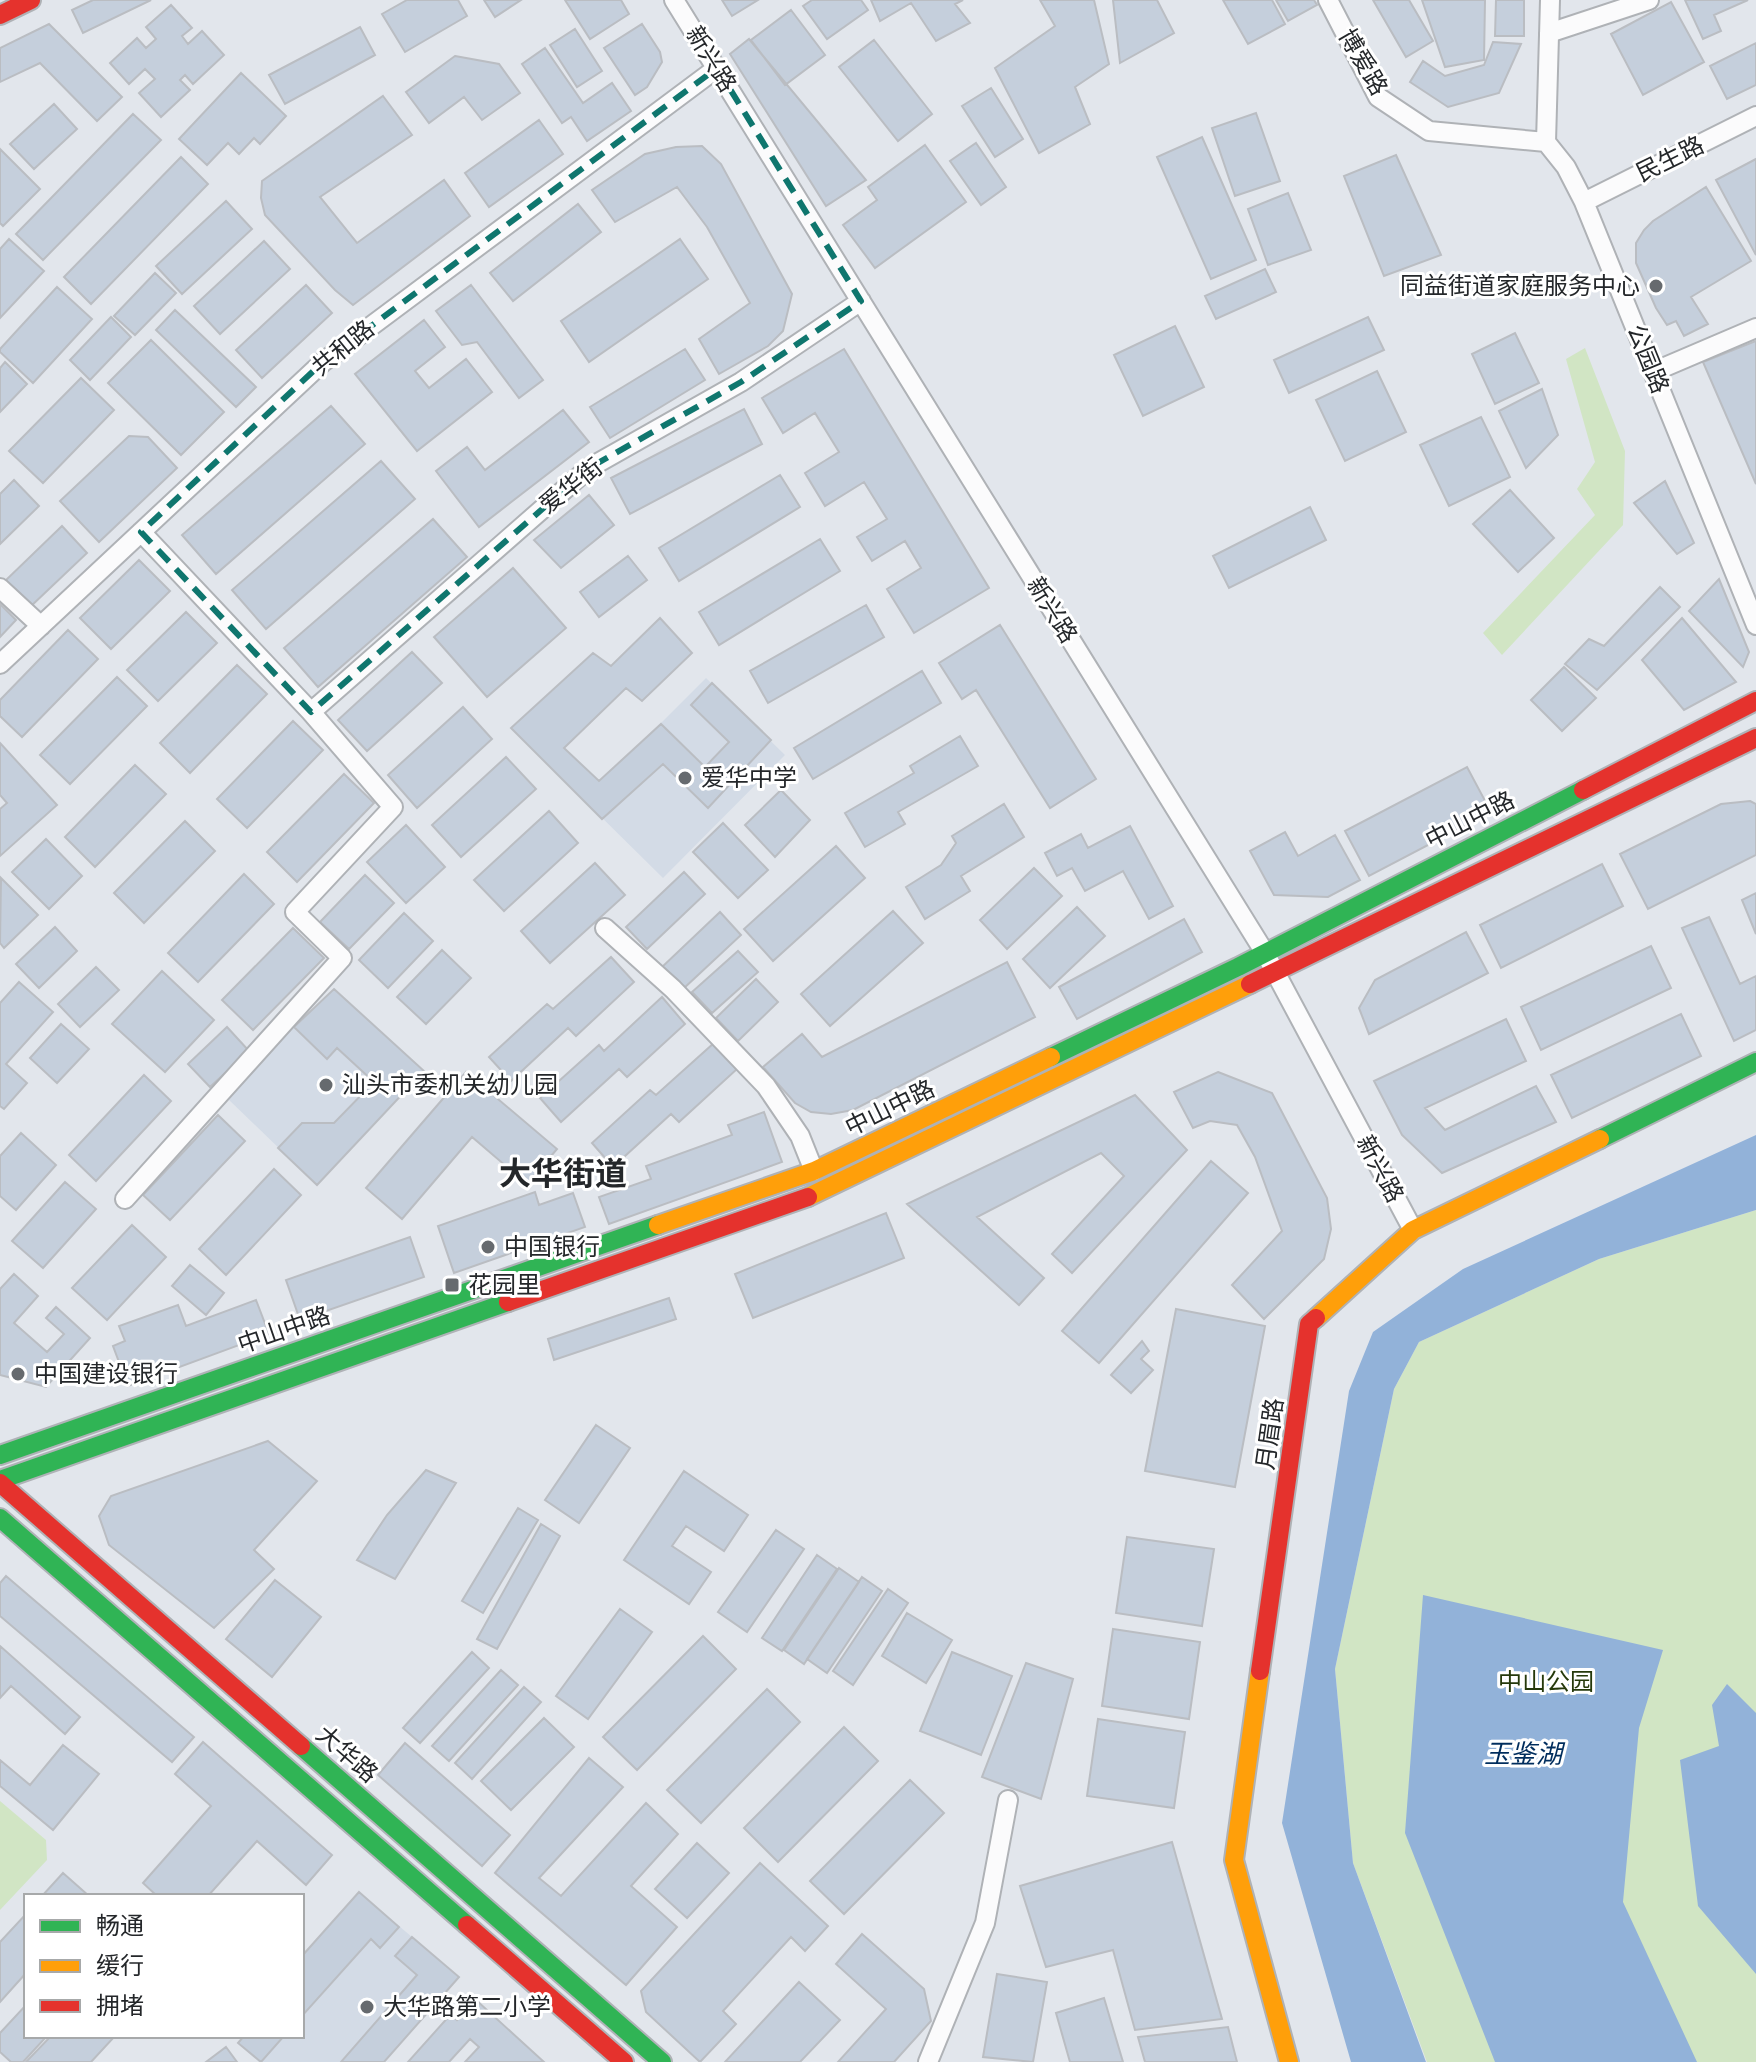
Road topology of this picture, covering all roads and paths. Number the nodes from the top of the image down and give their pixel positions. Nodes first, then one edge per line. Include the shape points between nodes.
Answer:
1 (31, 0) edge
2 (674, 0) edge
3 (1328, 0) edge
4 (1550, 0) edge
5 (1649, 0) edge
6 (0, 15) edge
7 (1549, 33) junction
8 (717, 68) junction
9 (1756, 116) edge
10 (1546, 142) junction
11 (1584, 202) junction
12 (861, 301) junction
13 (1756, 328) edge
14 (1653, 372) junction
15 (141, 532) junction
16 (0, 588) edge
17 (1756, 625) edge
18 (41, 626) junction
19 (0, 664) edge
20 (1756, 701) edge
21 (311, 712) junction
22 (1756, 738) edge
23 (605, 928) dead end
24 (1265, 953) junction
25 (1276, 974) junction
26 (1756, 1062) edge
27 (814, 1171) junction
28 (125, 1199) dead end
29 (1413, 1230) junction
30 (0, 1455) edge
31 (0, 1481) edge
32 (0, 1518) edge
33 (1008, 1800) dead end
34 (624, 2062) edge
35 (662, 2062) edge
36 (928, 2062) edge
37 (1289, 2062) edge

1 - 6 main road
2 - 8 street, 新兴路
3 - 10 street, 博爱路 via 1378,97 1429,131
4 - 7 street
5 - 7 street
7 - 10 street
8 - 12 street, 新兴路
8 - 15 street, 共和路 via 323,362
9 - 11 street, 民生路
10 - 11 street, 公园路
11 - 14 street, 公园路
12 - 21 street, 爱华街 via 741,382 589,468
12 - 24 street, 新兴路
13 - 14 street
14 - 17 street, 公园路
15 - 18 street, 共和路
15 - 21 street
16 - 18 street
18 - 19 street, 共和路
20 - 24 main road, 中山中路
21 - 28 street via 393,807 295,912 342,958
22 - 25 main road, 中山中路
23 - 27 street via 673,989 766,1086 800,1136
24 - 25 street, 新兴路
24 - 27 main road, 中山中路
25 - 29 street, 新兴路
25 - 31 main road, 中山中路 via 823,1192
26 - 29 main road, 月眉路
27 - 30 main road, 中山中路
29 - 37 main road, 月眉路 via 1309,1324 1234,1860
31 - 35 main road, 大华路
32 - 34 main road, 大华路
33 - 36 street via 985,1923

